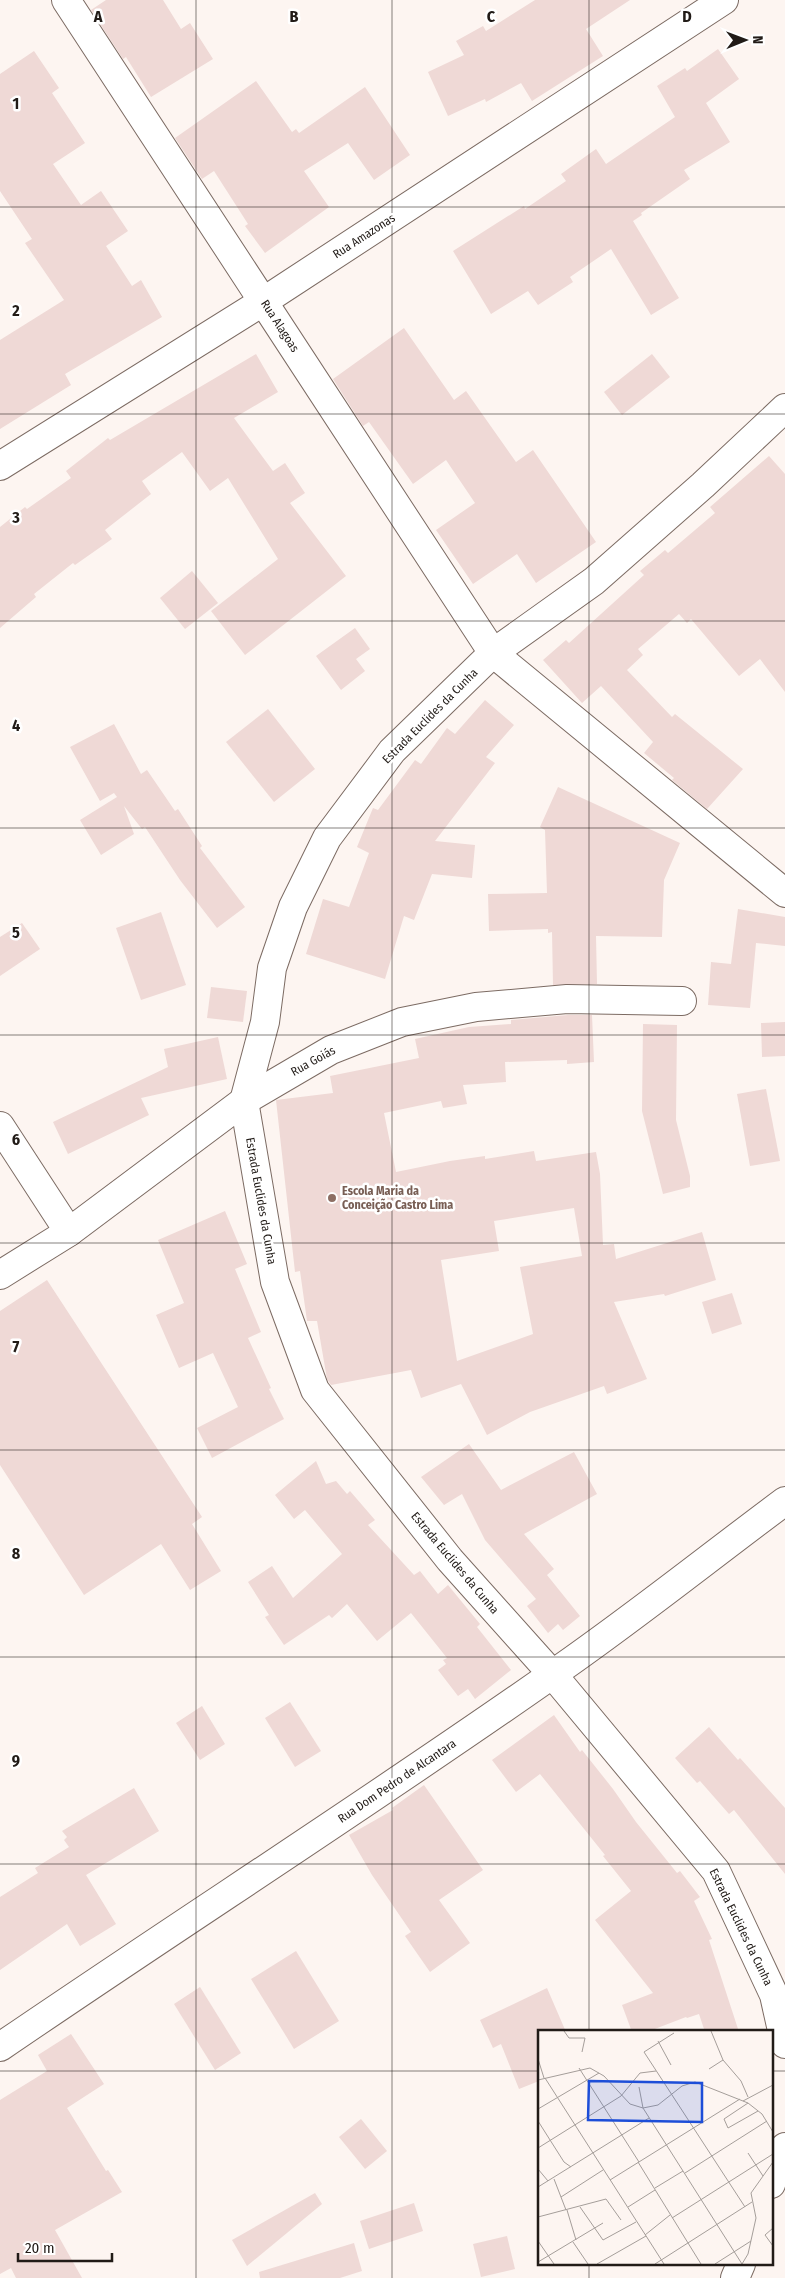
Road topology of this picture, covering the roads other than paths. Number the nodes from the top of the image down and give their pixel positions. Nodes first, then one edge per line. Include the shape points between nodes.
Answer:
1 (66, 0) edge
2 (724, 0) edge
3 (264, 301) junction
4 (785, 408) edge
5 (0, 466) edge
6 (493, 652) junction
7 (785, 893) edge
8 (682, 1001) dead end
9 (244, 1101) junction
10 (0, 1126) edge
11 (69, 1232) junction
12 (0, 1275) edge
13 (785, 1501) edge
14 (553, 1675) junction
15 (785, 2044) edge
16 (0, 2047) edge
17 (785, 2147) edge
18 (772, 2181) edge
19 (740, 2266) edge
20 (735, 2278) edge

1 - 3 street, Rua Alagoas
2 - 3 street, Rua Amazonas
3 - 5 street, Rua Amazonas
3 - 6 street, Rua Alagoas
4 - 6 street, Estrada Euclides da Cunha via 703,486 594,580
6 - 7 street, Rua Alagoas
6 - 9 street, Estrada Euclides da Cunha via 392,751 327,838 293,907 272,968 265,1022
8 - 9 street, Rua Goiás via 567,999 476,1007 402,1022 331,1050
9 - 11 street, Rua Goiás
9 - 14 street, Estrada Euclides da Cunha via 275,1282 315,1390 450,1560
10 - 11 street
11 - 12 street, Rua Goiás
13 - 14 street, Rua Dom Pedro de Alcantara
14 - 15 street, Estrada Euclides da Cunha via 716,1871 774,1995
14 - 16 street, Rua Dom Pedro de Alcantara
17 - 18 street
19 - 20 street

